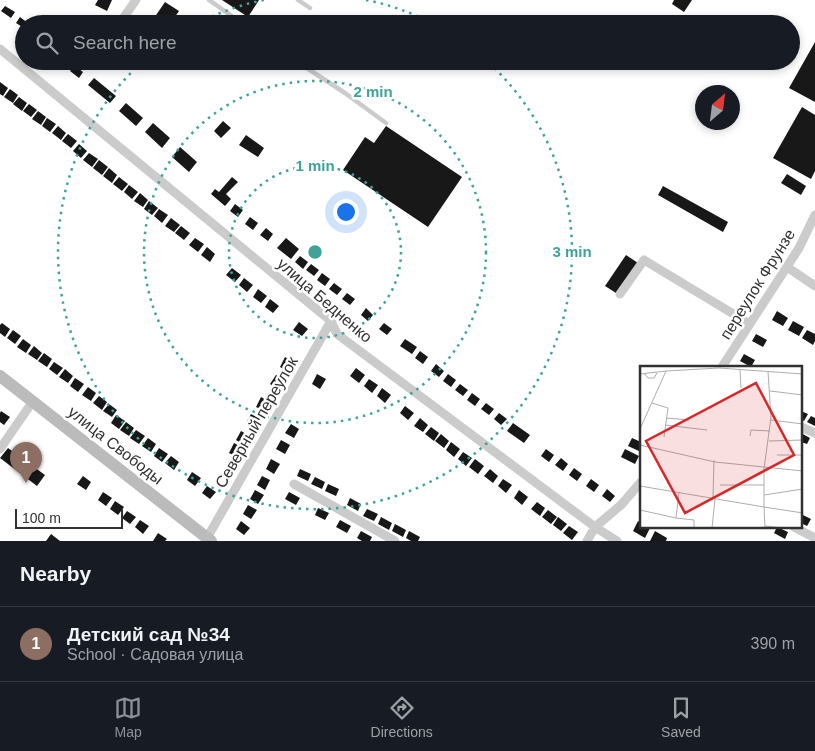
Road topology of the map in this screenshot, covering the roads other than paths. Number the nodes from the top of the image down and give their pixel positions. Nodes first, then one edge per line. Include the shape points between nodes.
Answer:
1 (136, 0) edge
2 (209, 0) edge
3 (298, 0) edge
4 (310, 8) dead end
5 (125, 15) edge
6 (230, 15) edge
7 (0, 49) edge
8 (15, 61) edge
9 (26, 70) edge
10 (310, 70) edge
11 (386, 123) dead end
12 (815, 215) edge
13 (787, 267) junction
14 (815, 286) edge
15 (620, 294) dead end
16 (331, 321) junction
17 (750, 324) junction
18 (723, 366) edge
19 (0, 376) edge
20 (33, 401) junction
21 (802, 427) edge
22 (815, 433) edge
23 (0, 449) edge
24 (640, 483) edge
25 (294, 484) dead end
26 (595, 527) junction
27 (796, 528) edge
28 (815, 538) edge
29 (209, 540) edge
30 (395, 541) edge
31 (587, 541) edge
32 (617, 541) edge

1 - 5 street
2 - 6 lane
3 - 4 lane
7 - 8 street, улица Бедненко
9 - 16 street, улица Бедненко
10 - 11 lane
12 - 13 street, переулок Фрунзе
13 - 14 street
13 - 17 street, переулок Фрунзе
15 - 17 street via 644,260
16 - 26 street, улица Бедненко via 337,334
16 - 29 street, Северный переулок
17 - 18 street, переулок Фрунзе
19 - 20 main road, улица Свободы
20 - 23 street
20 - 29 main road, улица Свободы
21 - 22 street
24 - 26 street
25 - 30 street
26 - 31 street
26 - 32 street, улица Бедненко
27 - 28 street

